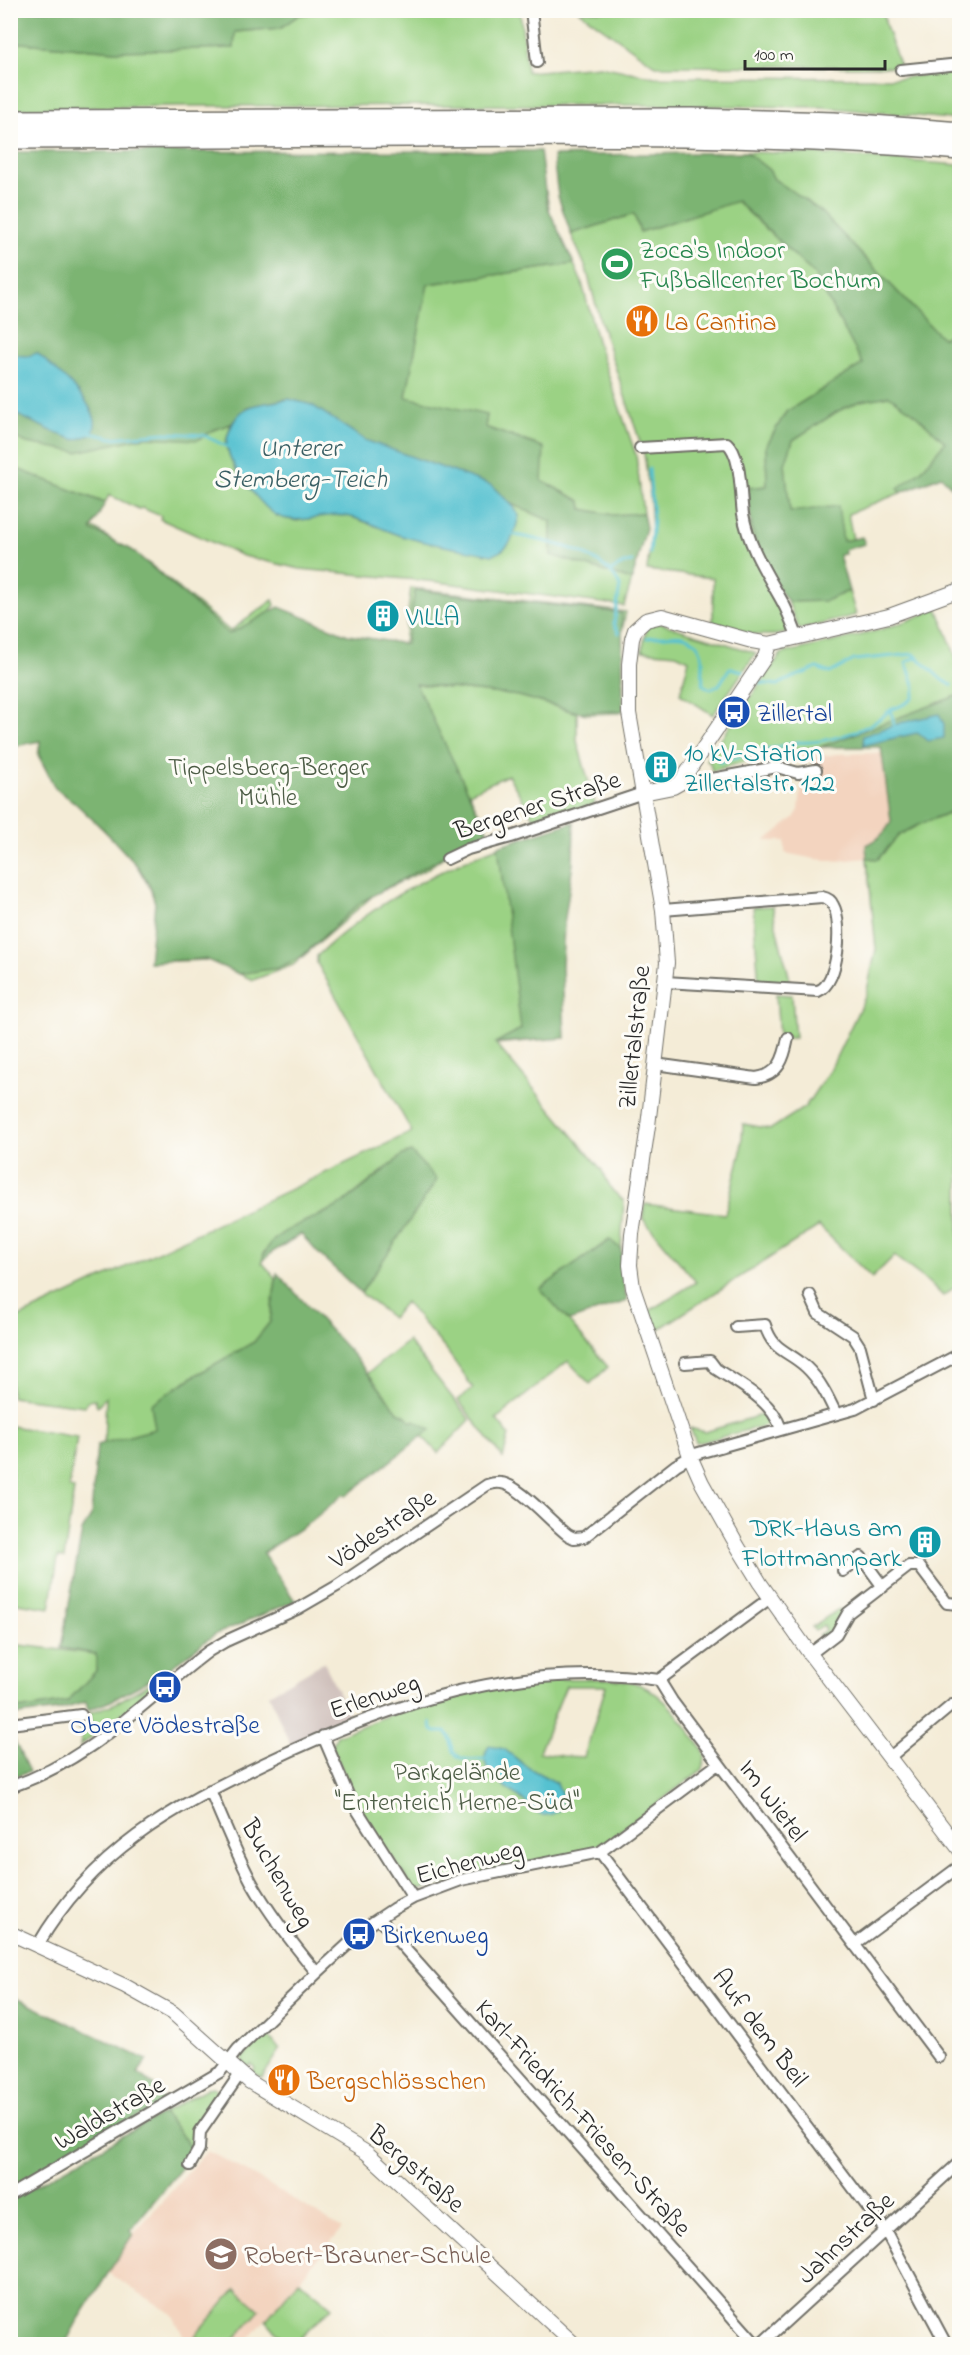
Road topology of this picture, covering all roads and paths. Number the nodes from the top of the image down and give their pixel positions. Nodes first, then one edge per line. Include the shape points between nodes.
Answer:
1 (531, 10) edge
2 (537, 62) dead end
3 (960, 64) edge
4 (901, 70) dead end
5 (10, 121) edge
6 (960, 133) edge
7 (10, 138) edge
8 (960, 149) edge
9 (640, 448) dead end
10 (960, 590) edge
11 (798, 638) junction
12 (769, 644) junction
13 (816, 770) dead end
14 (680, 783) junction
15 (643, 794) junction
16 (447, 859) dead end
17 (663, 910) junction
18 (665, 982) junction
19 (788, 1038) dead end
20 (655, 1064) junction
21 (810, 1295) dead end
22 (736, 1328) dead end
23 (960, 1354) edge
24 (685, 1363) dead end
25 (874, 1400) junction
26 (836, 1414) junction
27 (781, 1429) junction
28 (690, 1456) junction
29 (843, 1571) dead end
30 (883, 1587) junction
31 (770, 1598) junction
32 (960, 1604) edge
33 (810, 1654) junction
34 (659, 1680) junction
35 (952, 1705) dead end
36 (81, 1715) dead end
37 (10, 1724) edge
38 (323, 1736) junction
39 (890, 1758) junction
40 (718, 1764) junction
41 (10, 1787) edge
42 (210, 1790) junction
43 (960, 1850) edge
44 (600, 1852) junction
45 (960, 1866) edge
46 (413, 1898) junction
47 (380, 1918) junction
48 (10, 1933) edge
49 (855, 1944) junction
50 (38, 1945) junction
51 (317, 1973) junction
52 (939, 2057) dead end
53 (228, 2063) junction
54 (240, 2074) junction
55 (960, 2162) edge
56 (190, 2165) dead end
57 (10, 2195) edge
58 (885, 2230) junction
59 (574, 2344) edge
60 (759, 2344) edge
61 (946, 2344) edge

1 - 2 street
3 - 4 street
5 - 6 highway via 691,119 834,123
7 - 8 highway via 668,135
9 - 11 street via 727,443 732,447 751,542
10 - 11 street via 889,616
11 - 12 street
12 - 14 street via 765,657
12 - 15 street, Zillertalstraße via 662,616 646,620 636,630 629,672 629,713
13 - 14 street via 798,773 777,767
14 - 15 street
15 - 16 street, Bergener Straße
15 - 17 street, Zillertalstraße
17 - 18 street, Zillertalstraße
17 - 18 street via 822,897 834,906 838,940 832,975 818,991
18 - 20 street, Zillertalstraße
19 - 20 street via 781,1063 764,1077
20 - 28 street, Zillertalstraße via 634,1209 631,1276
21 - 25 street via 818,1313 853,1336
22 - 26 street via 765,1325 770,1341 806,1367 821,1384
23 - 25 street, Vödestraße
24 - 27 street via 710,1361 766,1405
25 - 26 street, Vödestraße
26 - 27 street, Vödestraße
27 - 28 street, Vödestraße
28 - 31 street, Zillertalstraße via 702,1484
28 - 41 street, Vödestraße via 579,1538 565,1533 514,1488 501,1482 487,1485 337,1586 209,1651 75,1758
29 - 30 street via 861,1557
30 - 32 street via 909,1566 919,1566 947,1603
30 - 33 street via 848,1613 836,1634
31 - 33 street, Zillertalstraße
31 - 34 street
33 - 39 street, Zillertalstraße
34 - 38 street, Erlenweg via 594,1673 493,1683 416,1702
34 - 40 street, Im Wietel
35 - 39 street
36 - 37 street
38 - 42 street, Erlenweg
38 - 46 street via 349,1797
39 - 43 street, Zillertalstraße
40 - 44 street, Eichenweg
40 - 49 street, Im Wietel
42 - 50 street, Erlenweg via 150,1825 103,1864 57,1915
42 - 51 street, Buchenweg via 256,1890
44 - 46 street, Eichenweg via 461,1880
44 - 58 street, Auf dem Beil
45 - 49 street
46 - 47 street, Eichenweg
47 - 51 street, Eichenweg
47 - 60 street, Karl-Friedrich-Friesen-Straße
48 - 50 street, Bergstraße
49 - 52 street, Im Wietel
50 - 53 street, Bergstraße via 173,2013
51 - 53 street, Eichenweg
53 - 54 street, Bergstraße
53 - 57 street, Waldstraße via 220,2072 161,2108
54 - 56 street via 200,2132 199,2149
54 - 59 street, Bergstraße via 367,2154
55 - 58 street, Jahnstraße
58 - 60 street, Jahnstraße
58 - 61 street, Auf dem Beil

